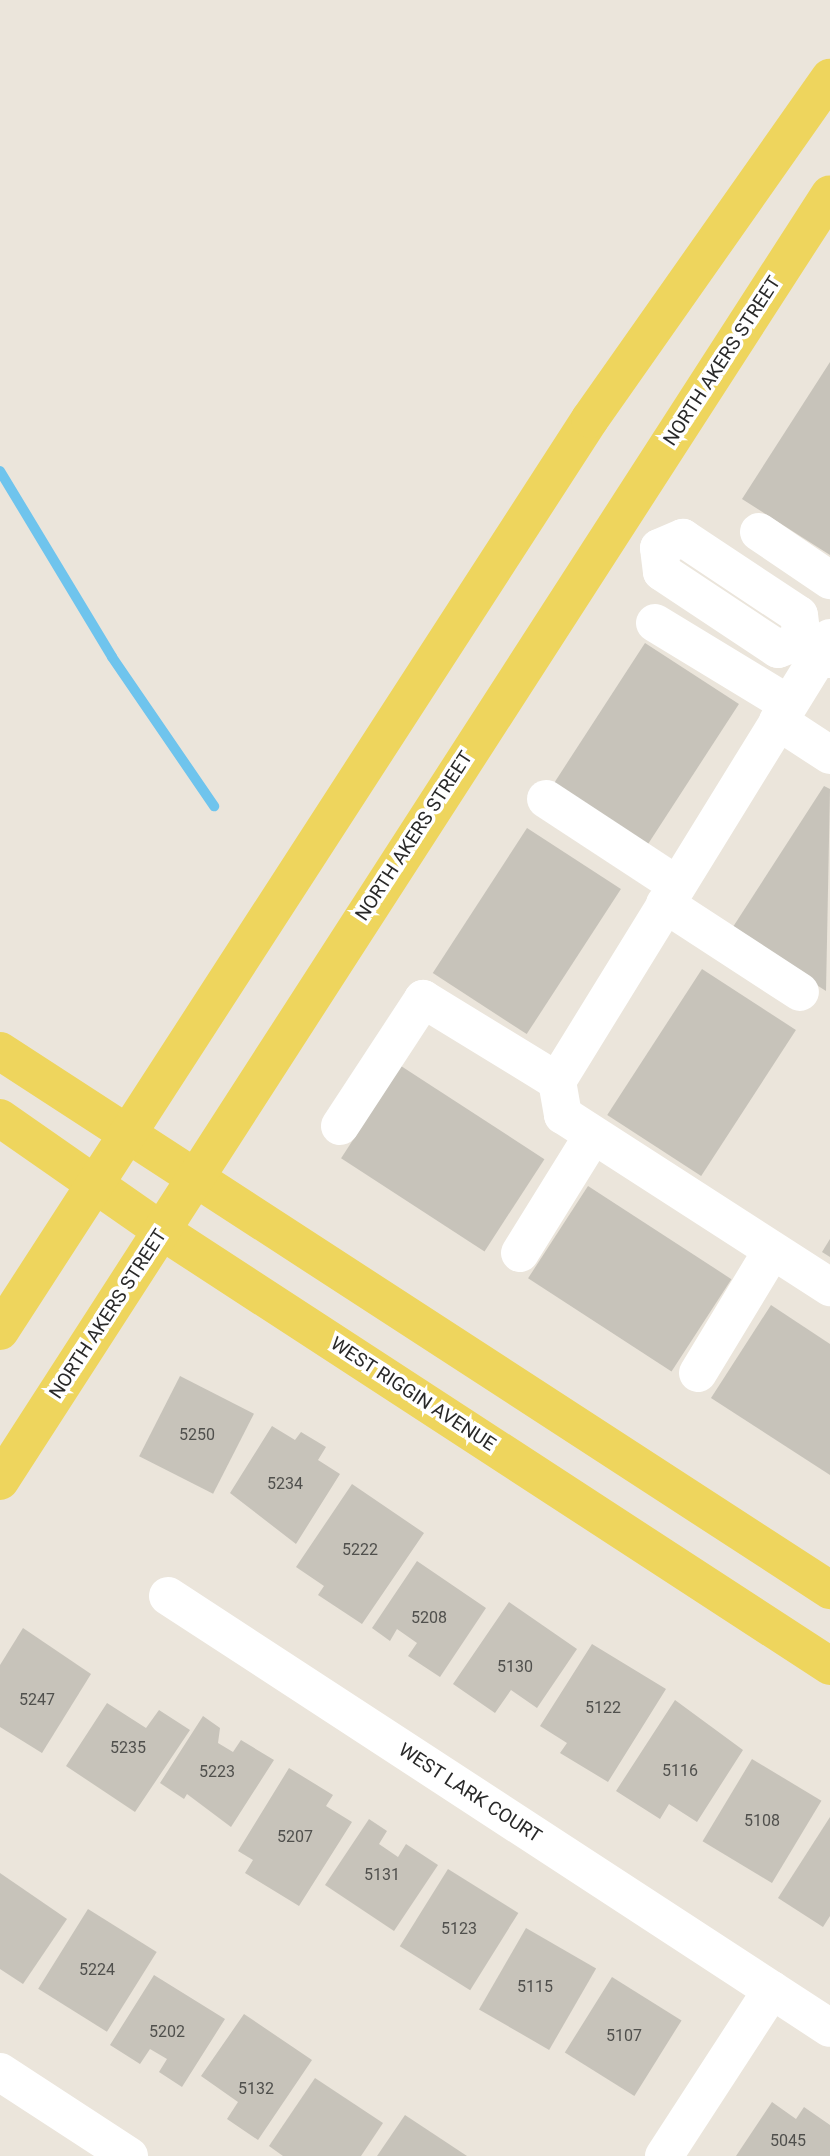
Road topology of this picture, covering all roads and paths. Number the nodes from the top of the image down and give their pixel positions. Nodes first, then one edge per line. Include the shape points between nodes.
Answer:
1 (830, 78) edge
2 (830, 194) edge
3 (617, 521) junction
4 (759, 533) dead end
5 (659, 548) junction
6 (738, 574) junction
7 (830, 580) edge
8 (716, 607) junction
9 (655, 624) dead end
10 (821, 647) edge
11 (783, 713) junction
12 (830, 755) edge
13 (546, 799) dead end
14 (671, 895) junction
15 (800, 992) dead end
16 (0, 1051) edge
17 (557, 1081) junction
18 (0, 1118) edge
19 (340, 1126) dead end
20 (130, 1135) junction
21 (592, 1137) junction
22 (194, 1178) junction
23 (94, 1184) junction
24 (162, 1231) junction
25 (772, 1251) junction
26 (520, 1253) dead end
27 (830, 1287) edge
28 (0, 1331) edge
29 (698, 1373) dead end
30 (0, 1481) edge
31 (830, 1590) edge
32 (168, 1596) dead end
33 (830, 1666) edge
34 (772, 1990) junction
35 (830, 2028) edge
36 (0, 2072) edge
37 (129, 2156) edge
38 (664, 2156) edge

1 - 20 main road via 590,419
2 - 3 main road, NORTH AKERS STREET
3 - 5 street
3 - 22 main road, NORTH AKERS STREET
4 - 7 street
5 - 6 street via 683,538
5 - 8 street via 662,572
6 - 8 street
6 - 10 street via 799,615
8 - 10 street via 778,649
9 - 11 street
10 - 11 street
11 - 12 street
11 - 14 street
13 - 14 street
14 - 15 street
14 - 17 street
16 - 20 main road
17 - 19 street via 423,999
17 - 21 street via 563,1115
18 - 23 main road, WEST RIGGIN AVENUE
20 - 22 main road
20 - 23 main road
21 - 25 street
21 - 26 street
22 - 24 main road, NORTH AKERS STREET
22 - 31 main road
23 - 24 main road, WEST RIGGIN AVENUE
23 - 28 main road
24 - 30 main road, NORTH AKERS STREET
24 - 33 main road, WEST RIGGIN AVENUE
25 - 27 street
25 - 29 street
32 - 34 street, WEST LARK COURT
34 - 35 street, WEST LARK COURT
34 - 38 street
36 - 37 street

